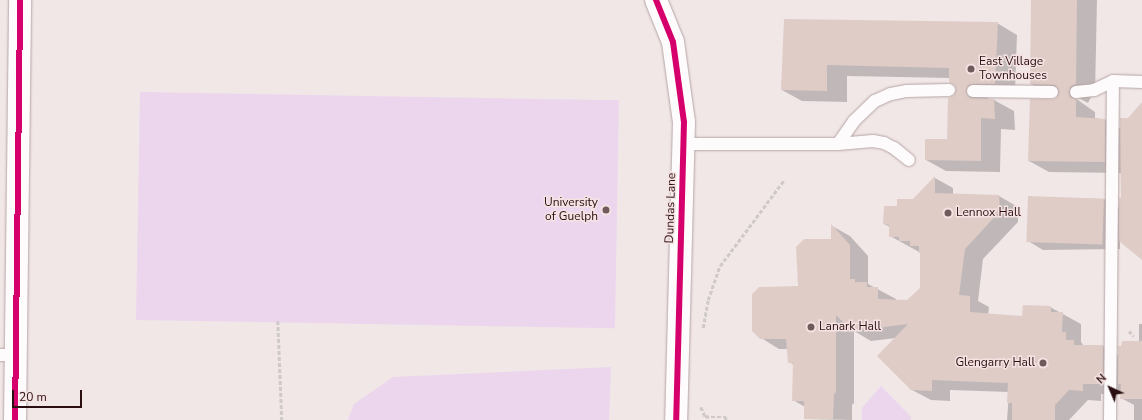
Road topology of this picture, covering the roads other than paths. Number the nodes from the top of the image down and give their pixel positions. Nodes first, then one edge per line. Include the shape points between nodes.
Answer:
1 (20, 0) edge
2 (656, 0) edge
3 (1113, 82) junction
4 (1142, 82) edge
5 (949, 90) dead end
6 (973, 92) dead end
7 (1052, 92) dead end
8 (1076, 92) dead end
9 (684, 144) junction
10 (838, 144) junction
11 (909, 160) dead end
12 (8, 355) edge
13 (15, 420) edge
14 (676, 420) edge
15 (1110, 420) edge

1 - 12 street
2 - 9 street, Dundas Lane via 673,42 680,88
3 - 4 lane
3 - 8 lane via 1094,90
3 - 15 lane
5 - 10 lane via 907,91 875,101 854,121
6 - 7 lane
9 - 10 lane
9 - 14 street, Dundas Lane
10 - 11 lane via 873,141 884,143
12 - 13 street

